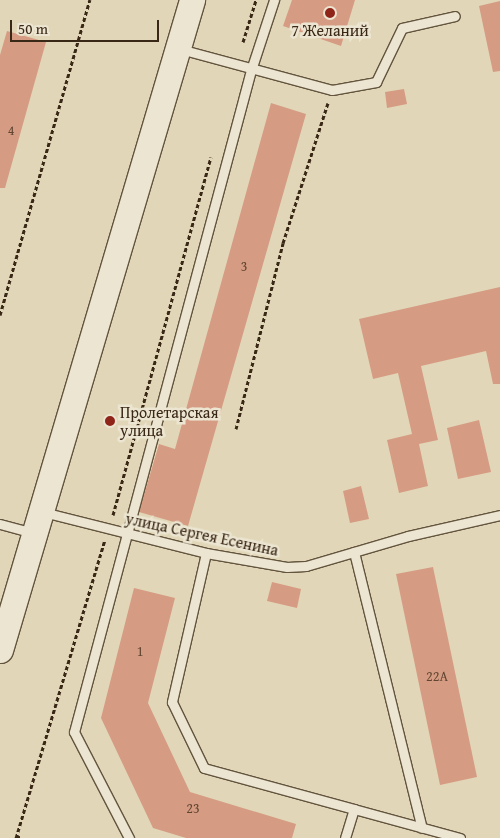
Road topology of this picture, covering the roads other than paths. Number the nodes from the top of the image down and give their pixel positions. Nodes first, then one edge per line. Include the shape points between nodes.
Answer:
1 (192, 0) edge
2 (274, 0) edge
3 (455, 16) dead end
4 (178, 48) junction
5 (251, 70) junction
6 (500, 514) edge
7 (40, 523) junction
8 (0, 524) edge
9 (129, 533) junction
10 (206, 552) junction
11 (354, 552) junction
12 (0, 650) edge
13 (354, 809) junction
14 (422, 828) junction
15 (129, 838) edge
16 (345, 838) edge
17 (460, 838) edge

1 - 4 main road
2 - 5 lane
3 - 5 lane via 402,28 376,82 332,90
4 - 5 lane
4 - 7 main road
5 - 9 lane
6 - 11 lane, улица Сергея Есенина
7 - 8 lane, улица Сергея Есенина
7 - 9 lane, улица Сергея Есенина via 109,528
7 - 12 main road
9 - 10 lane, улица Сергея Есенина
9 - 15 lane via 74,732
10 - 11 lane, улица Сергея Есенина via 287,567 306,566
10 - 13 lane via 172,702 204,768
11 - 14 lane
13 - 14 lane
13 - 16 lane
14 - 17 lane

